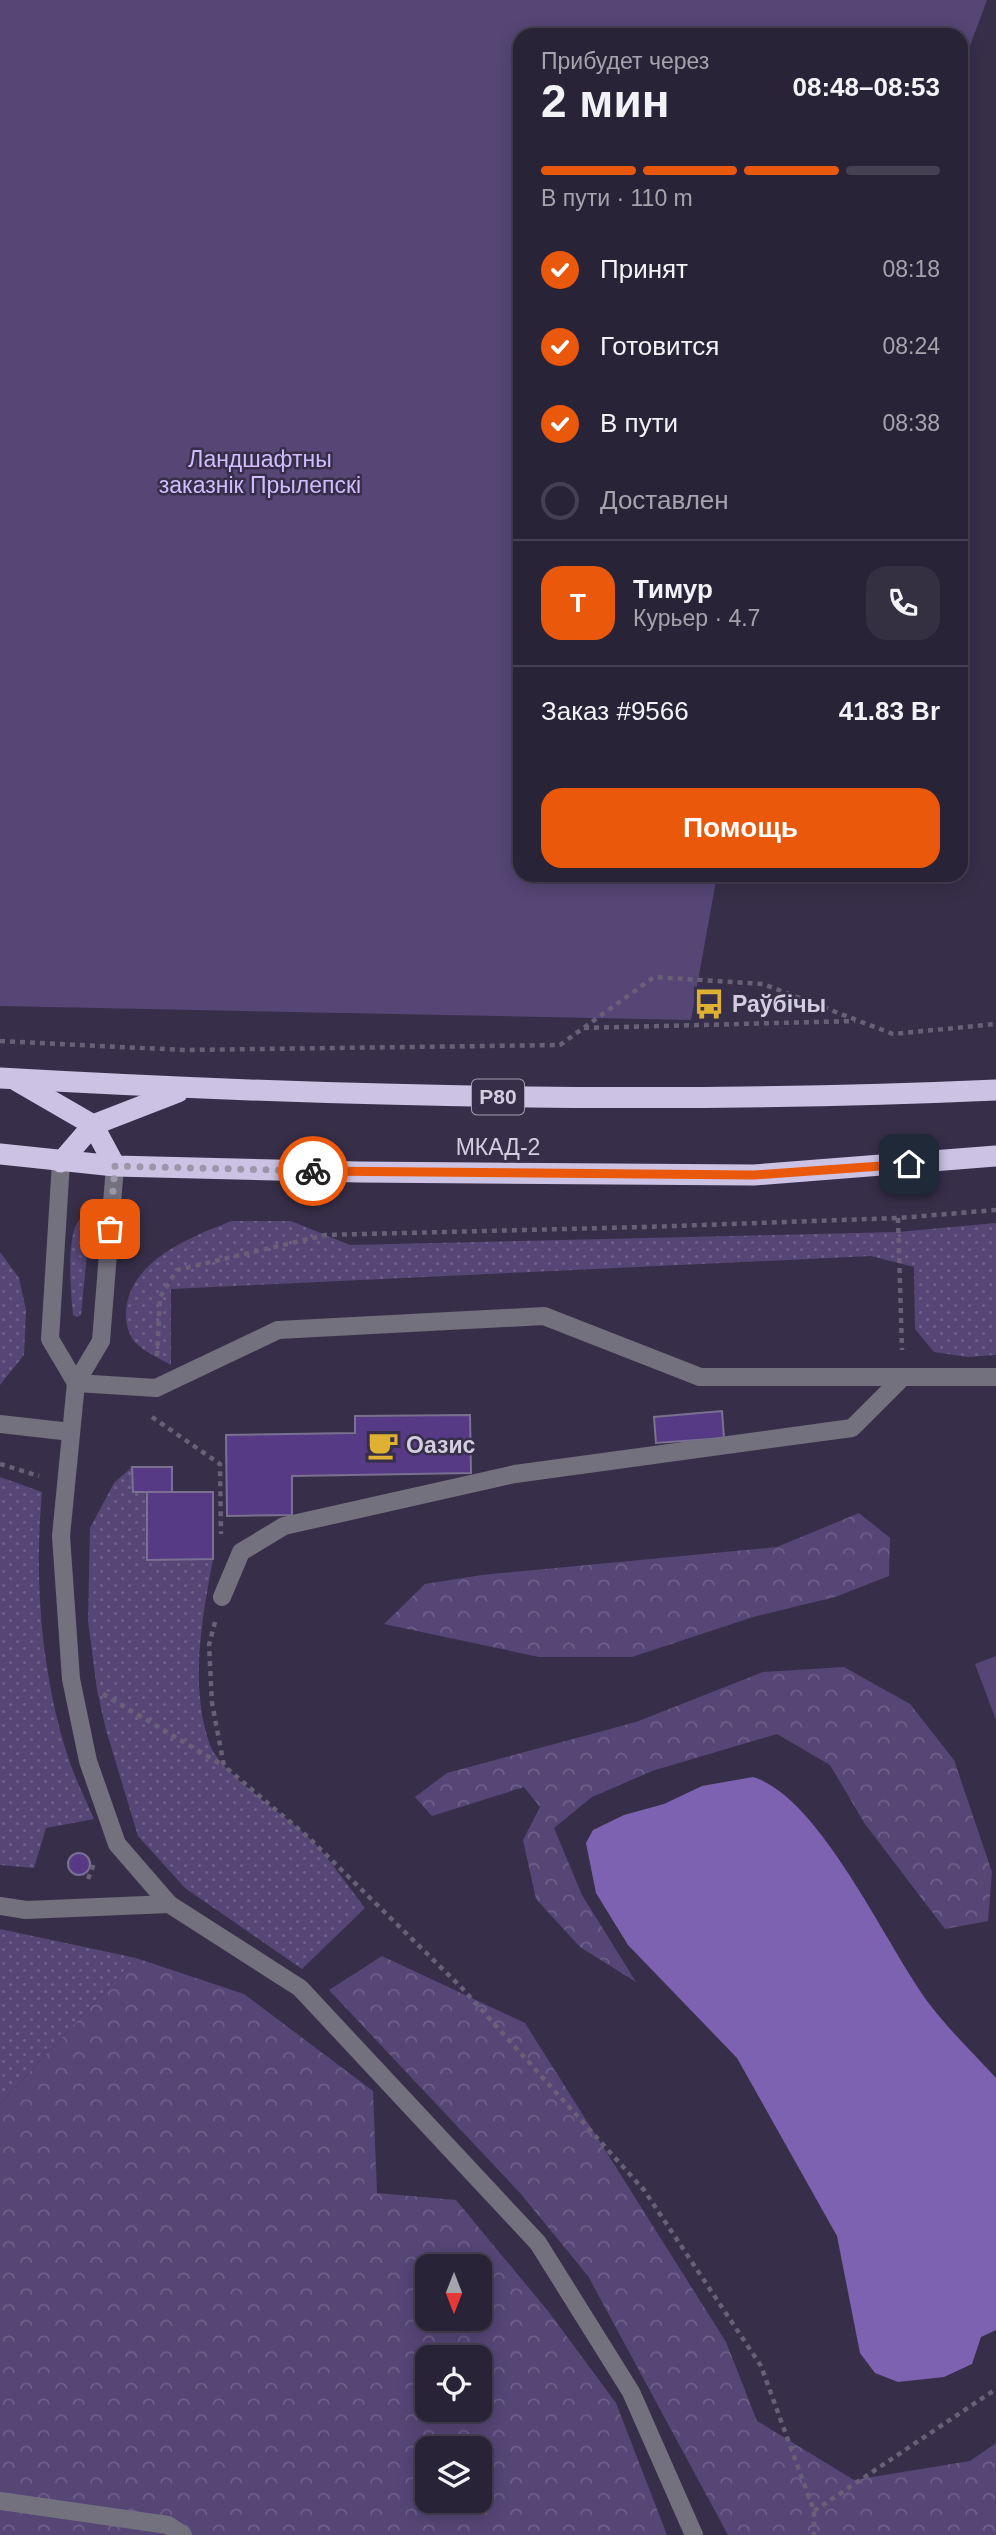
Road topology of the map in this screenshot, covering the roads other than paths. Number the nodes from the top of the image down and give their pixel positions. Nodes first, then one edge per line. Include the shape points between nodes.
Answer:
1 (7, 1079) edge
2 (186, 1089) junction
3 (996, 1090) edge
4 (93, 1125) junction
5 (0, 1154) edge
6 (996, 1156) edge
7 (61, 1162) junction
8 (115, 1166) junction
9 (903, 1377) junction
10 (996, 1377) edge
11 (76, 1383) junction
12 (0, 1424) edge
13 (71, 1432) junction
14 (222, 1597) road end
15 (169, 1904) junction
16 (0, 1906) edge
17 (0, 2501) edge
18 (183, 2535) edge
19 (694, 2535) edge

1 - 2 highway, Р80
1 - 4 highway
2 - 3 highway, Р80 via 803,1099
2 - 4 highway
4 - 7 highway
4 - 8 highway
5 - 7 highway, МКАД-2
6 - 8 highway, МКАД-2 via 754,1175
7 - 8 highway, МКАД-2
7 - 11 street via 50,1339
8 - 11 street via 101,1341
9 - 10 street
9 - 11 street via 700,1377 544,1316 278,1330 156,1388
9 - 14 street via 852,1428 515,1474 284,1526 241,1552
11 - 13 street
12 - 13 street
13 - 15 street via 61,1536 71,1679 88,1761 117,1844
15 - 16 street via 26,1910
15 - 19 street via 300,1989 538,2243 631,2392
17 - 18 street via 168,2525

